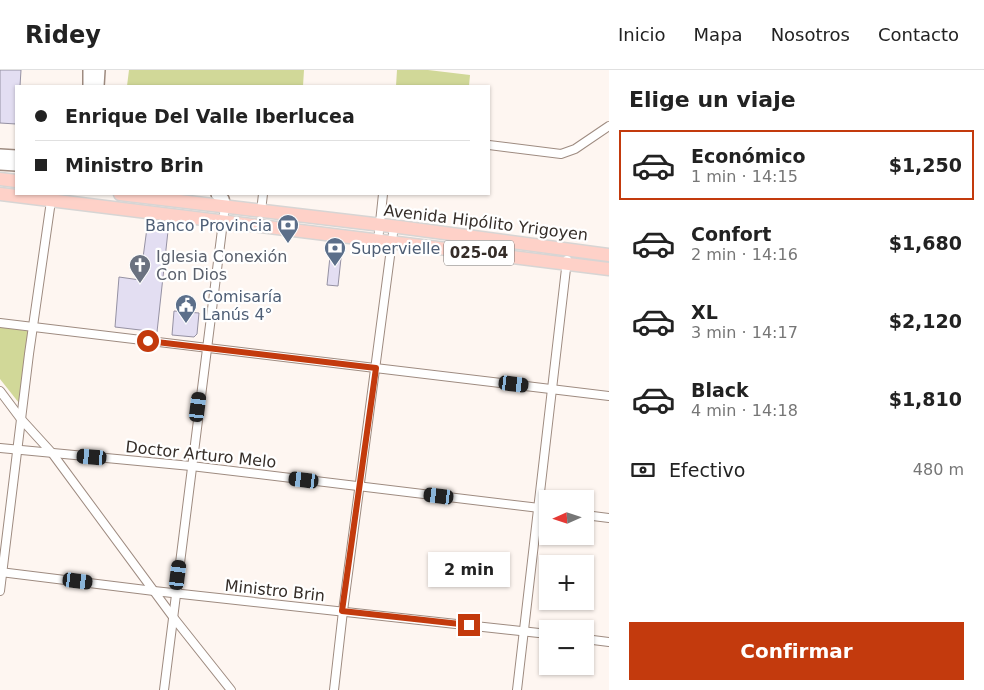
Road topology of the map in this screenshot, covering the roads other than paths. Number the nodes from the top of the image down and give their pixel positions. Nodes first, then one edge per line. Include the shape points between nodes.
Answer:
1 (89, 70) edge
2 (98, 70) edge
3 (89, 85) edge
4 (98, 85) edge
5 (609, 126) edge
6 (490, 145) edge
7 (0, 155) edge
8 (15, 156) edge
9 (0, 164) edge
10 (15, 165) edge
11 (0, 179) edge
12 (15, 181) edge
13 (0, 194) edge
14 (129, 195) edge
15 (218, 195) edge
16 (263, 195) edge
17 (383, 195) edge
18 (51, 201) junction
19 (225, 206) junction
20 (261, 211) junction
21 (223, 222) junction
22 (380, 225) junction
23 (394, 226) junction
24 (378, 241) junction
25 (392, 242) junction
26 (568, 250) junction
27 (609, 255) edge
28 (567, 264) junction
29 (609, 269) edge
30 (0, 323) edge
31 (33, 326) junction
32 (206, 348) junction
33 (376, 368) junction
34 (553, 389) junction
35 (0, 391) edge
36 (609, 396) edge
37 (22, 419) junction
38 (0, 448) edge
39 (18, 450) junction
40 (52, 453) junction
41 (191, 466) junction
42 (360, 486) junction
43 (541, 490) edge
44 (539, 508) joint
45 (594, 516) edge
46 (609, 518) edge
47 (1, 572) edge
48 (0, 591) edge
49 (154, 591) junction
50 (175, 593) junction
51 (342, 611) junction
52 (173, 616) junction
53 (524, 632) junction
54 (539, 633) edge
55 (594, 640) edge
56 (609, 642) edge
57 (164, 690) edge
58 (231, 690) edge
59 (334, 690) edge
60 (517, 690) edge

1 - 3 main road
2 - 4 main road
5 - 6 street via 562,154
7 - 8 main road
9 - 10 main road
11 - 12 main road
13 - 18 main road, Avenida Hipólito Yrigoyen / 025-04
14 - 19 main road, Avenida Hipólito Yrigoyen / 025-04
15 - 19 main road
16 - 20 street
17 - 22 street
18 - 21 main road, Avenida Hipólito Yrigoyen / 025-04
18 - 31 street
19 - 20 main road, Avenida Hipólito Yrigoyen / 025-04
19 - 21 street
20 - 22 main road, Avenida Hipólito Yrigoyen / 025-04
21 - 24 main road, Avenida Hipólito Yrigoyen / 025-04
21 - 32 street
22 - 23 main road, Avenida Hipólito Yrigoyen / 025-04
22 - 24 street
23 - 25 street
23 - 26 main road, Avenida Hipólito Yrigoyen / 025-04
24 - 25 main road, Avenida Hipólito Yrigoyen / 025-04
25 - 28 main road, Avenida Hipólito Yrigoyen / 025-04
25 - 33 street
26 - 27 main road, Avenida Hipólito Yrigoyen / 025-04
26 - 28 street
28 - 29 main road, Avenida Hipólito Yrigoyen / 025-04
28 - 34 street
30 - 31 street
31 - 32 street
31 - 37 street
32 - 33 street
32 - 41 street
33 - 34 street
33 - 42 street
34 - 36 street
34 - 43 street
35 - 37 street
37 - 39 street
37 - 40 street
38 - 39 street, Doctor Arturo Melo
39 - 40 street, Doctor Arturo Melo
39 - 47 street
40 - 41 street, Doctor Arturo Melo
40 - 49 street
41 - 42 street, Doctor Arturo Melo
41 - 50 street
42 - 44 street, Doctor Arturo Melo
42 - 51 street
44 - 53 street
45 - 46 street
47 - 48 street
47 - 49 street, Ministro Brin
49 - 50 street, Ministro Brin
49 - 52 street
50 - 51 street, Ministro Brin
50 - 52 street
51 - 53 street, Ministro Brin
51 - 59 street
52 - 57 street
52 - 58 street
53 - 54 street, Ministro Brin
53 - 60 street
55 - 56 street

